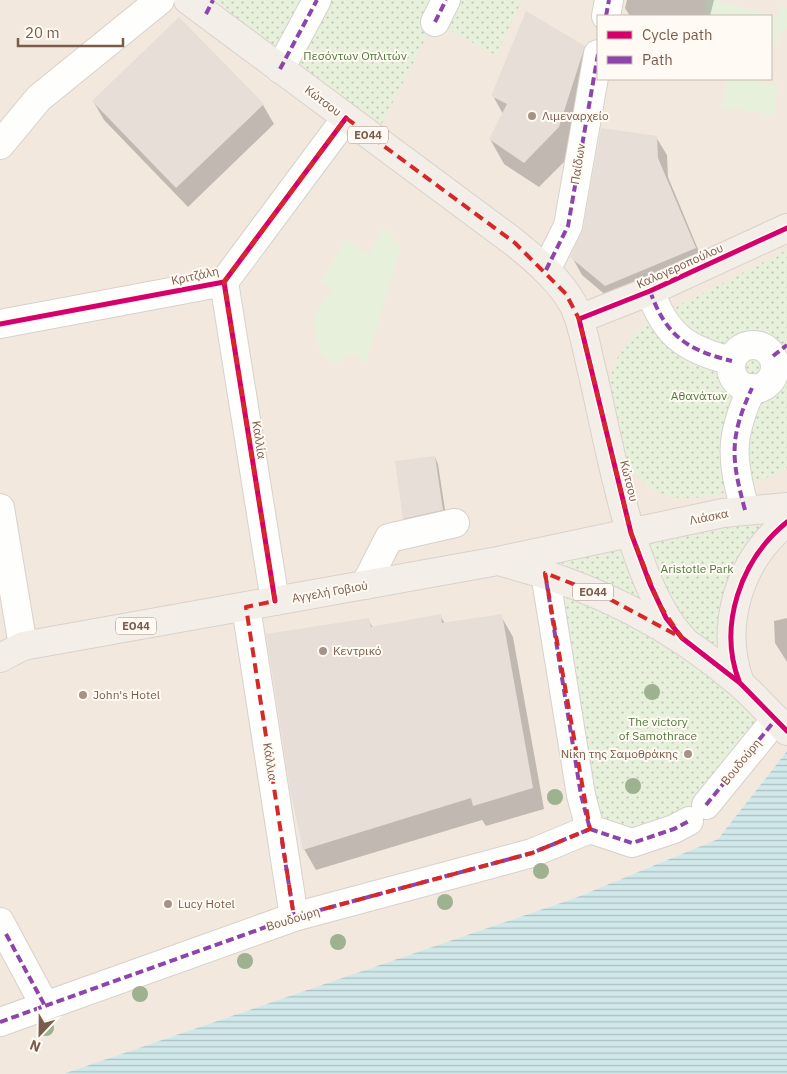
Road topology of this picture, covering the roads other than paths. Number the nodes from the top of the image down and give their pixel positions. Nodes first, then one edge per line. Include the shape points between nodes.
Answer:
1 (160, 0) edge
2 (317, 0) edge
3 (609, 0) edge
4 (203, 5) edge
5 (606, 15) edge
6 (597, 60) edge
7 (280, 69) junction
8 (346, 118) junction
9 (0, 144) edge
10 (787, 228) edge
11 (546, 270) junction
12 (224, 282) junction
13 (650, 291) junction
14 (579, 319) junction
15 (0, 324) edge
16 (780, 351) edge
17 (732, 361) junction
18 (752, 388) junction
19 (787, 507) edge
20 (0, 508) edge
21 (745, 510) junction
22 (787, 522) edge
23 (455, 524) dead end
24 (631, 533) junction
25 (498, 561) junction
26 (545, 573) junction
27 (365, 586) junction
28 (275, 601) junction
29 (246, 606) junction
30 (682, 638) junction
31 (11, 652) edge
32 (740, 683) junction
33 (782, 726) edge
34 (590, 829) junction
35 (294, 917) junction
36 (3, 928) edge
37 (45, 1006) junction
38 (0, 1022) edge

1 - 9 street via 38,98
2 - 7 street
3 - 5 street
4 - 7 main road, Κώτσου / ΕΟ44
6 - 11 street, Παίδων via 568,226
7 - 8 main road, Κώτσου / ΕΟ44
8 - 11 main road, Κώτσου / ΕΟ44 via 515,243
8 - 12 street, Κριτζάλη
10 - 13 main road, Καλογεροπούλου
11 - 14 main road, Κώτσου / ΕΟ44 via 566,294
12 - 15 street, Κριτζάλη
12 - 28 street, Καλλία
13 - 14 main road, Καλογεροπούλου
13 - 17 street via 658,314 677,337 703,354
14 - 24 main road, Κώτσου / ΕΟ44
16 - 17 street via 754,344 740,349
16 - 18 street via 774,376 764,386
17 - 18 street via 733,376 744,386
18 - 21 street via 739,416 734,446 736,476
19 - 21 main road, Λιάσκα / ΕΟ44
20 - 31 street
21 - 24 main road, Λιάσκα / ΕΟ44
22 - 32 main road, ΕΟ44 via 768,541 744,580 731,616 730,647
23 - 27 street via 389,538
24 - 25 main road, Αγγελή Γοβιού / ΕΟ44
24 - 30 main road, Κώτσου / ΕΟ44 via 659,604
25 - 26 main road, ΕΟ44
25 - 27 main road, Αγγελή Γοβιού / ΕΟ44
26 - 30 main road, ΕΟ44 via 604,596
26 - 34 street via 581,795
27 - 28 main road, Αγγελή Γοβιού / ΕΟ44
28 - 29 main road, Αγγελή Γοβιού / ΕΟ44
29 - 31 main road, Αγγελή Γοβιού / ΕΟ44
29 - 35 street, Κάλλια
30 - 32 main road, ΕΟ44
32 - 33 main road, ΕΟ44
33 - 34 street, Βουδούρη via 698,813 674,829 632,843
34 - 35 street, Βουδούρη via 532,853
35 - 37 street, Βουδούρη
36 - 37 street
37 - 38 street, Βουδούρη

